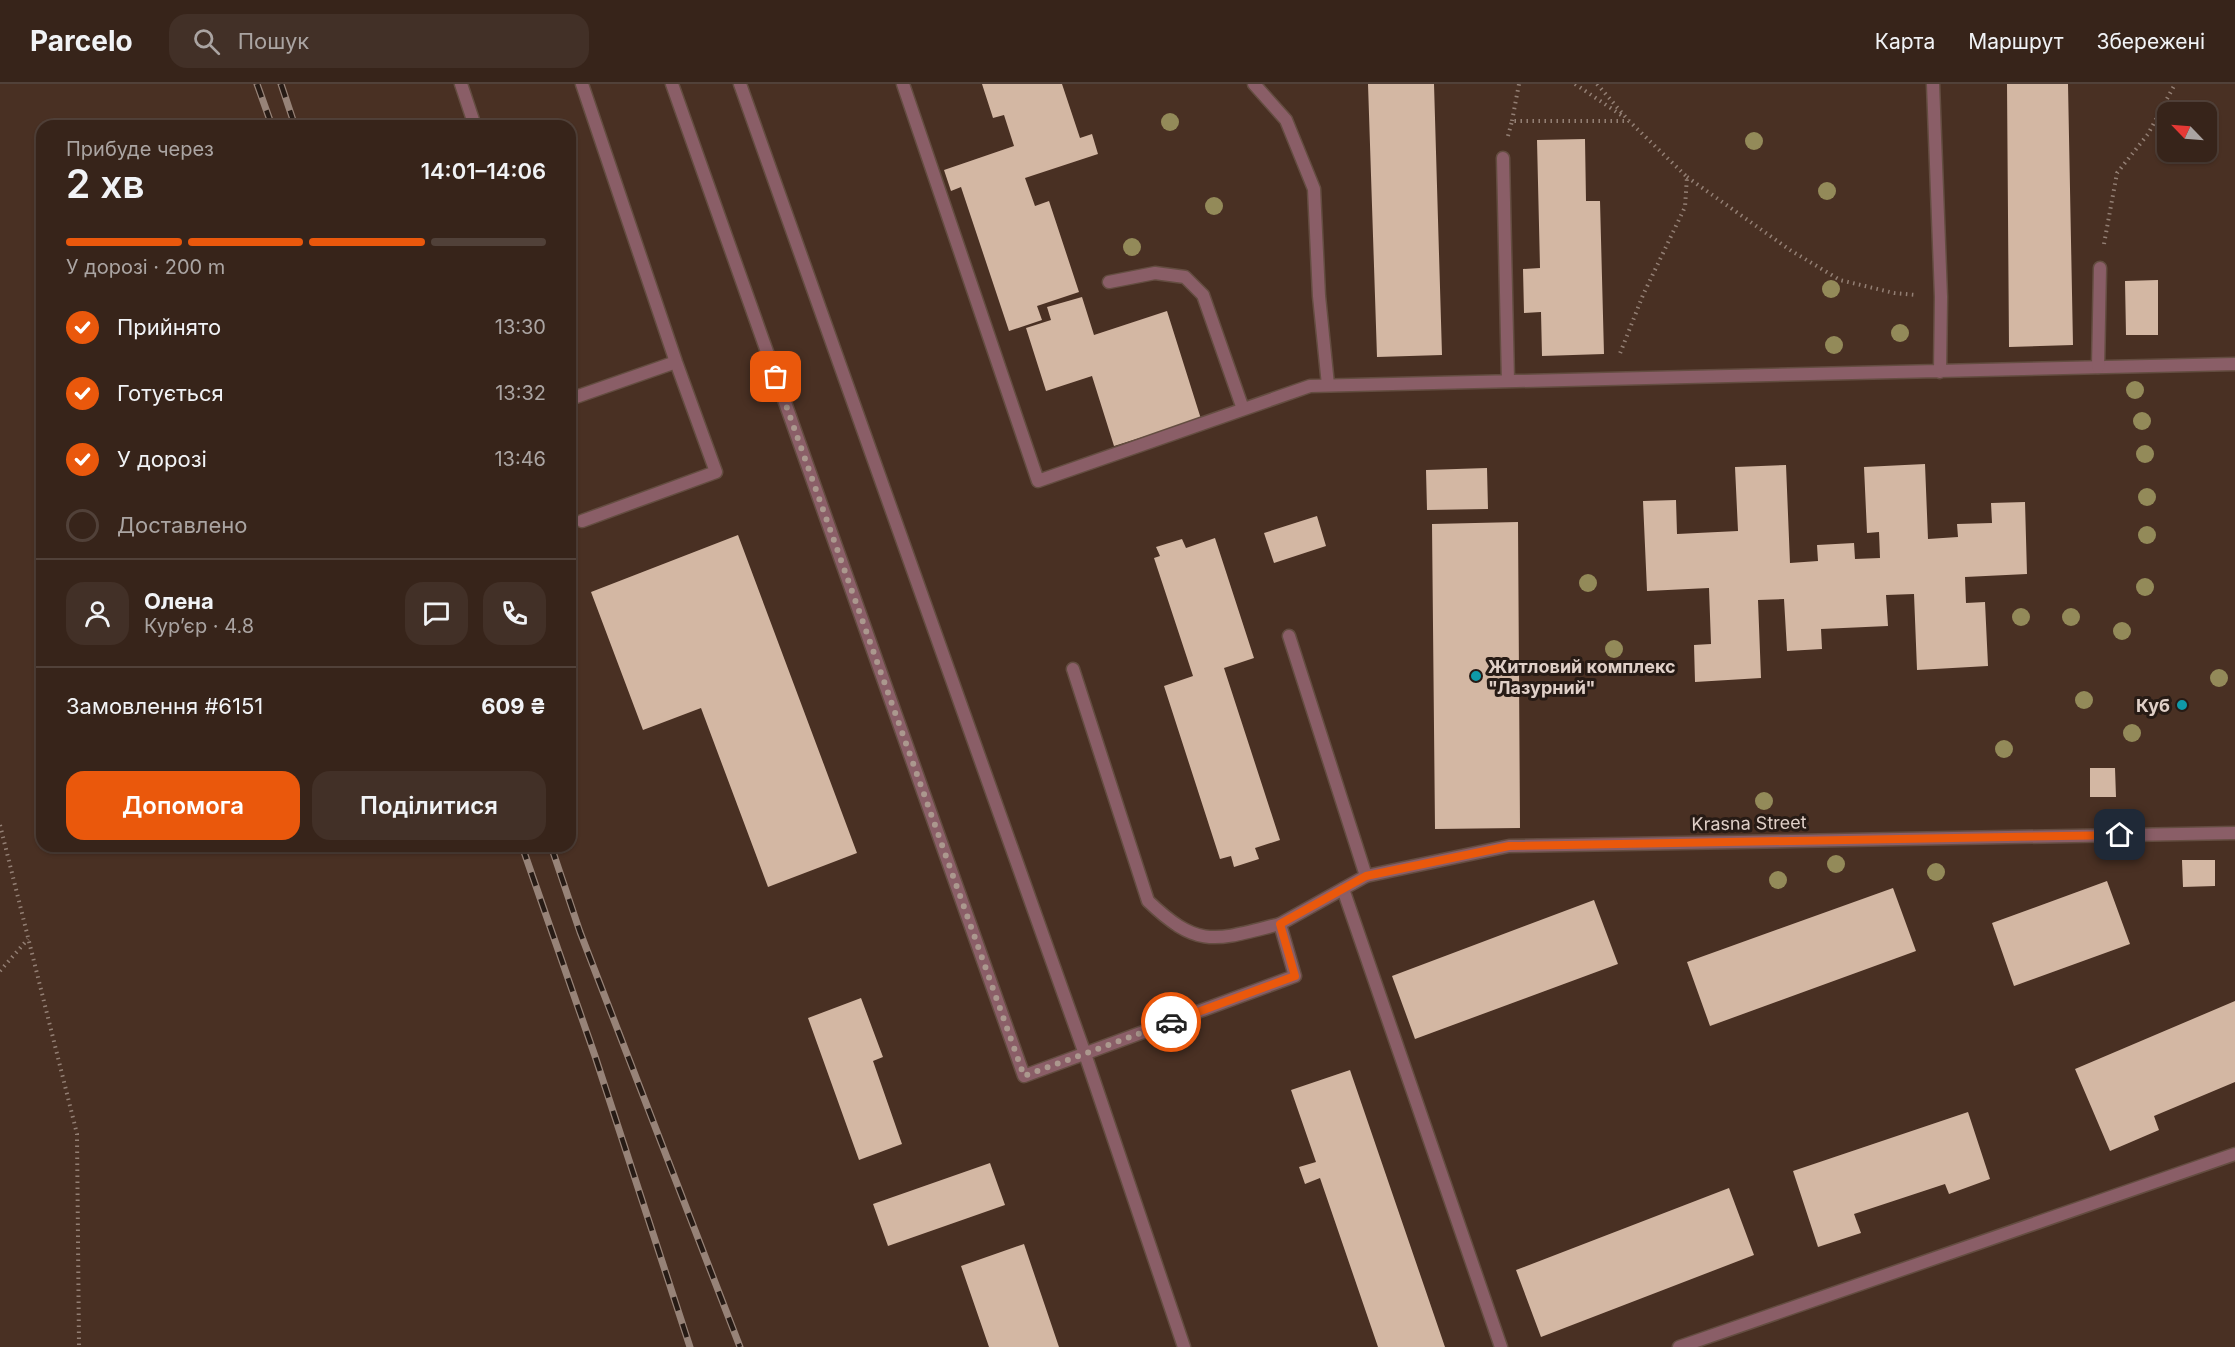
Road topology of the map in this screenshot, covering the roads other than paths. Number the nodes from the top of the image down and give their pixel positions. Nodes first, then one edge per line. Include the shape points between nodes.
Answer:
1 (460, 84) edge
2 (582, 84) edge
3 (672, 84) edge
4 (740, 84) edge
5 (903, 84) edge
6 (1254, 84) edge
7 (1933, 84) edge
8 (473, 120) edge
9 (1503, 158) road end
10 (2100, 268) road end
11 (1109, 282) dead end
12 (676, 362) junction
13 (2235, 364) edge
14 (2097, 367) junction
15 (1940, 372) junction
16 (1508, 381) junction
17 (1328, 385) junction
18 (576, 397) edge
19 (1244, 409) junction
20 (582, 521) dead end
21 (1289, 636) dead end
22 (1073, 669) dead end
23 (2235, 833) edge
24 (1366, 876) junction
25 (1343, 889) junction
26 (1280, 924) junction
27 (1085, 1054) junction
28 (2235, 1154) edge
29 (1184, 1347) edge
30 (1501, 1347) edge
31 (1679, 1347) edge

1 - 8 street
2 - 12 street
3 - 27 street via 1024,1076
4 - 27 street
5 - 19 street via 1038,482
6 - 17 street via 1286,120 1314,189
7 - 15 street
9 - 16 street
10 - 14 street
11 - 19 street via 1155,273 1185,277 1203,295
12 - 18 street
12 - 20 street via 716,472
13 - 14 street
14 - 15 street
15 - 16 street
16 - 17 street
17 - 19 street via 1310,386
21 - 24 street
22 - 26 street, Krasna Street via 1148,901 1171,923 1196,936 1223,938
23 - 24 street, Krasna Street via 1509,846
24 - 25 street, Krasna Street
25 - 26 street, Krasna Street
25 - 30 street
26 - 27 street via 1295,976
27 - 29 street
28 - 31 street

